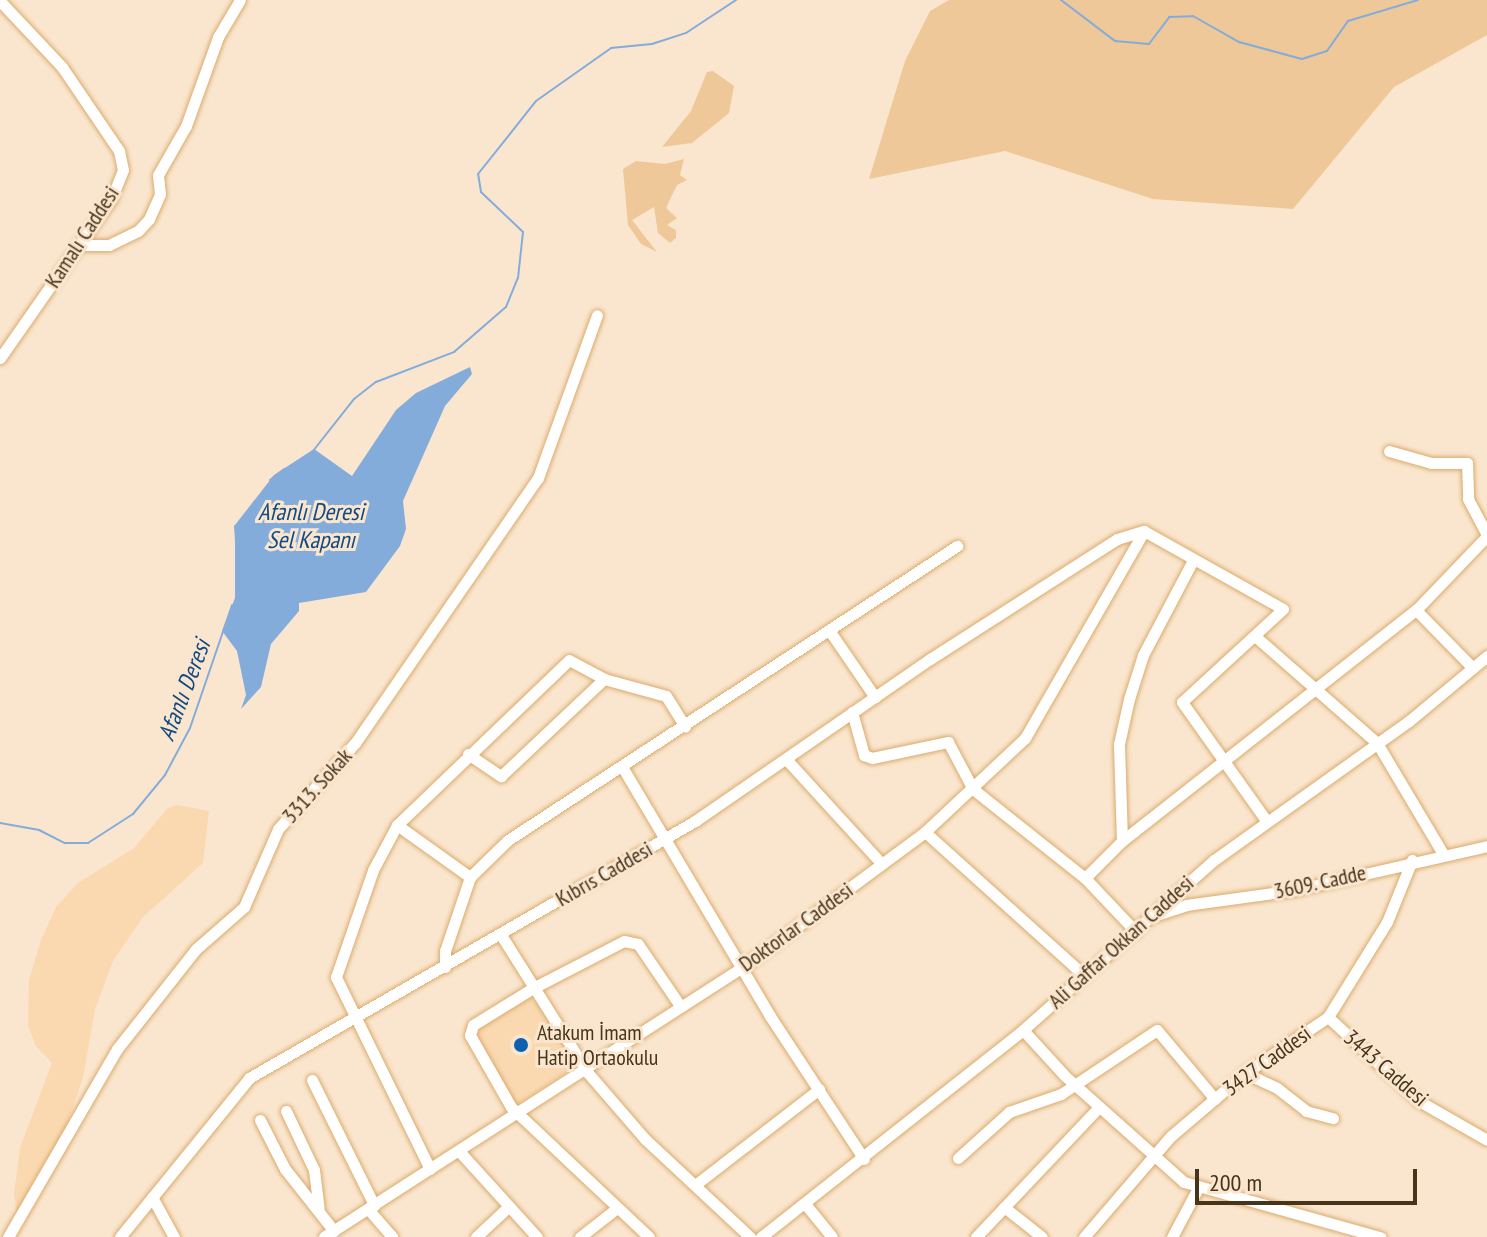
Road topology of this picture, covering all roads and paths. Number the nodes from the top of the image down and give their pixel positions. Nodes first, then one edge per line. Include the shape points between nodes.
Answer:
1 (240, 0) edge
2 (0, 1) edge
3 (79, 245) junction
4 (597, 315) dead end
5 (0, 358) edge
6 (1389, 451) dead end
7 (1144, 531) junction
8 (1487, 535) edge
9 (957, 546) dead end
10 (1193, 560) junction
11 (1416, 610) junction
12 (831, 633) junction
13 (1256, 637) junction
14 (1487, 656) edge
15 (1473, 668) junction
16 (604, 679) junction
17 (1314, 693) junction
18 (875, 697) junction
19 (852, 712) junction
20 (685, 727) junction
21 (1377, 743) junction
22 (468, 754) junction
23 (786, 759) junction
24 (1224, 764) junction
25 (624, 770) junction
26 (973, 789) junction
27 (1266, 820) junction
28 (397, 825) junction
29 (925, 832) junction
30 (663, 839) junction
31 (1122, 841) junction
32 (1487, 846) edge
33 (1442, 852) junction
34 (1412, 860) junction
35 (882, 864) junction
36 (470, 877) junction
37 (1085, 878) junction
38 (1152, 917) junction
39 (1136, 932) junction
40 (501, 935) junction
41 (445, 967) junction
42 (741, 968) junction
43 (1085, 976) junction
44 (533, 988) junction
45 (681, 1007) junction
46 (357, 1016) junction
47 (1328, 1017) junction
48 (1023, 1030) junction
49 (586, 1070) junction
50 (1245, 1073) junction
51 (312, 1080) dead end
52 (1075, 1085) junction
53 (819, 1089) junction
54 (1215, 1099) junction
55 (1099, 1107) junction
56 (286, 1111) dead end
57 (520, 1112) junction
58 (1333, 1118) dead end
59 (260, 1120) dead end
60 (1487, 1140) edge
61 (459, 1151) junction
62 (1154, 1156) junction
63 (958, 1158) dead end
64 (864, 1159) junction
65 (430, 1169) junction
66 (695, 1185) junction
67 (1198, 1188) junction
68 (152, 1197) junction
69 (806, 1205) junction
70 (509, 1206) junction
71 (371, 1207) junction
72 (1004, 1207) junction
73 (319, 1208) junction
74 (617, 1208) junction
75 (329, 1234) edge
76 (1375, 1236) edge
77 (8, 1237) edge
78 (120, 1237) edge
79 (174, 1237) edge
80 (392, 1237) edge
81 (476, 1237) edge
82 (537, 1237) edge
83 (580, 1237) edge
84 (649, 1237) edge
85 (750, 1237) edge
86 (761, 1237) edge
87 (832, 1237) edge
88 (976, 1237) edge
89 (1042, 1237) edge
90 (1084, 1237) edge
91 (1172, 1237) edge

1 - 3 street via 218,37 186,126 158,175 160,194 149,219 138,231 109,245
2 - 3 street, Kamalı Caddesi via 62,67 119,151 123,170 117,185
3 - 5 street, Kamalı Caddesi
4 - 77 street, 3313. Sokak via 538,478 355,743 278,829 244,907 196,949 117,1049
6 - 8 street via 1431,463 1467,463 1468,499
7 - 10 street
7 - 18 street, Kıbrıs Caddesi via 1117,539
7 - 26 street, Doktorlar Caddesi via 1025,738
8 - 11 street
9 - 12 street
10 - 13 street via 1283,609
10 - 31 street via 1143,655 1129,699 1119,744
11 - 15 street
11 - 17 street
12 - 18 street
12 - 20 street
13 - 17 street
13 - 24 street via 1182,702
14 - 15 street, Ali Gaffar Okkan Caddesi
15 - 21 street, Ali Gaffar Okkan Caddesi
16 - 20 street via 666,696
16 - 22 street via 566,661
16 - 22 street via 501,776
17 - 21 street
17 - 24 street
18 - 19 street, Kıbrıs Caddesi
19 - 23 street, Kıbrıs Caddesi
19 - 26 street via 864,755 872,758 948,742
20 - 25 street
21 - 27 street, Ali Gaffar Okkan Caddesi
21 - 33 street
22 - 28 street
23 - 30 street, Kıbrıs Caddesi
23 - 35 street
24 - 27 street
24 - 31 street
25 - 30 street
25 - 36 street via 508,840
26 - 29 street, Doktorlar Caddesi
26 - 37 street
27 - 38 street, Ali Gaffar Okkan Caddesi
28 - 36 street
28 - 46 street via 373,870 337,970 338,984
29 - 35 street, Doktorlar Caddesi
29 - 43 street
30 - 40 street, Kıbrıs Caddesi
30 - 42 street
31 - 37 street
32 - 33 street, 3609. Cadde
33 - 34 street, 3609. Cadde
34 - 38 street, 3609. Cadde via 1295,890 1203,902
34 - 47 street, 3427 Caddesi via 1387,922
35 - 42 street, Doktorlar Caddesi
36 - 41 street via 445,951
37 - 39 street
38 - 39 street, Ali Gaffar Okkan Caddesi
39 - 43 street, Ali Gaffar Okkan Caddesi
40 - 41 street, Kıbrıs Caddesi
40 - 44 street
41 - 46 street, Kıbrıs Caddesi
42 - 45 street, Doktorlar Caddesi
42 - 53 street
43 - 48 street, Ali Gaffar Okkan Caddesi
44 - 45 street via 632,941
44 - 49 street
44 - 57 street via 473,1025 470,1035 511,1107
45 - 49 street, Doktorlar Caddesi
46 - 65 street
46 - 68 street, Kıbrıs Caddesi via 249,1078
47 - 50 street, 3427 Caddesi
47 - 60 street, 3443 Caddesi via 1419,1101
48 - 52 street
48 - 64 street, Ali Gaffar Okkan Caddesi
49 - 57 street, Doktorlar Caddesi
49 - 66 street via 645,1139
50 - 54 street, 3427 Caddesi
50 - 58 street via 1257,1075 1306,1111
51 - 71 street
52 - 54 street via 1157,1030
52 - 55 street
52 - 63 street via 1009,1112
53 - 64 street
53 - 66 street
54 - 62 street, 3427 Caddesi
55 - 62 street
55 - 72 street
56 - 73 street via 314,1170
57 - 61 street, Doktorlar Caddesi
57 - 74 street
59 - 73 street via 285,1169
61 - 65 street, Doktorlar Caddesi
61 - 70 street
62 - 67 street
62 - 90 street, 3427 Caddesi
64 - 69 street, Ali Gaffar Okkan Caddesi
65 - 71 street, Doktorlar Caddesi
66 - 85 street
67 - 76 street
67 - 91 street
68 - 78 street, Kıbrıs Caddesi
68 - 79 street
69 - 86 street, Ali Gaffar Okkan Caddesi
69 - 87 street
70 - 81 street
70 - 82 street
71 - 75 street, Doktorlar Caddesi
71 - 80 street
72 - 88 street
72 - 89 street
73 - 75 street
74 - 83 street
74 - 84 street

